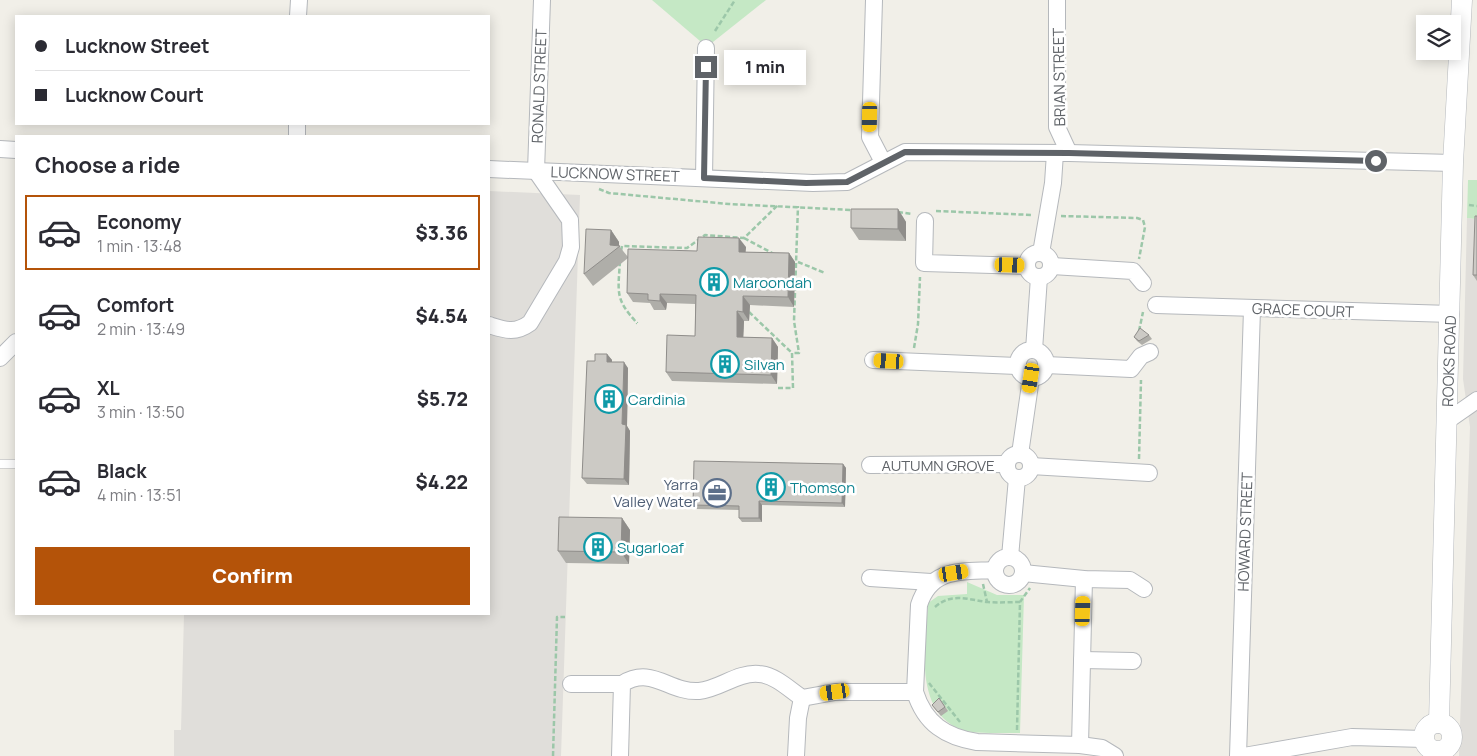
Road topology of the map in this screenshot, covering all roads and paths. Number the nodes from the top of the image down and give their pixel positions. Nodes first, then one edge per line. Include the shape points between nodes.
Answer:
1 (299, 0) edge
2 (542, 0) edge
3 (735, 0) edge
4 (874, 0) edge
5 (1057, 0) edge
6 (1462, 0) edge
7 (298, 15) edge
8 (715, 31) dead end
9 (706, 48) dead end
10 (0, 149) edge
11 (15, 150) edge
12 (1062, 153) junction
13 (883, 162) junction
14 (1453, 163) junction
15 (490, 169) edge
16 (536, 172) junction
17 (704, 178) junction
18 (595, 188) dead end
19 (778, 206) dead end
20 (798, 206) dead end
21 (855, 210) edge
22 (890, 212) edge
23 (925, 221) joint
24 (737, 237) junction
25 (744, 238) junction
26 (721, 241) edge
27 (1040, 253) junction
28 (780, 258) edge
29 (789, 260) edge
30 (797, 262) junction
31 (924, 263) junction
32 (1052, 266) junction
33 (1033, 272) junction
34 (825, 273) dead end
35 (1143, 283) joint
36 (1156, 304) dead end
37 (1252, 308) junction
38 (750, 312) dead end
39 (1450, 314) junction
40 (637, 323) dead end
41 (490, 325) edge
42 (15, 343) edge
43 (1034, 350) junction
44 (792, 353) junction
45 (0, 358) edge
46 (1141, 359) junction
47 (873, 360) dead end
48 (912, 362) junction
49 (1046, 364) junction
50 (1017, 366) junction
51 (1031, 378) junction
52 (778, 388) dead end
53 (1477, 400) edge
54 (1447, 421) junction
55 (1020, 454) junction
56 (0, 464) edge
57 (15, 464) edge
58 (1006, 464) junction
59 (870, 465) dead end
60 (1031, 466) junction
61 (1144, 473) joint
62 (1017, 478) junction
63 (1010, 557) junction
64 (995, 570) junction
65 (1030, 574) junction
66 (870, 578) dead end
67 (1084, 579) junction
68 (931, 582) junction
69 (1144, 589) dead end
70 (1020, 602) junction
71 (930, 613) dead end
72 (1082, 660) junction
73 (1133, 661) dead end
74 (929, 674) dead end
75 (571, 684) dead end
76 (622, 684) junction
77 (916, 692) junction
78 (802, 698) junction
79 (965, 725) dead end
80 (1014, 735) junction
81 (1080, 745) junction
82 (1433, 749) edge
83 (620, 756) edge
84 (796, 756) edge
85 (1115, 756) edge
86 (1238, 756) edge
87 (1244, 756) edge

1 - 7 street
2 - 16 street, RONALD STREET
3 - 8 path
4 - 13 street via 870,137
5 - 12 street, BRIAN STREET via 1057,127
6 - 14 street, ROOKS ROAD
9 - 17 street
10 - 11 street
12 - 13 street, LUCKNOW STREET via 905,152
12 - 14 street, LUCKNOW STREET
12 - 27 street
13 - 17 street, LUCKNOW STREET via 847,182
14 - 39 street, ROOKS ROAD
15 - 16 street, LUCKNOW STREET
16 - 17 street, LUCKNOW STREET
16 - 41 street via 570,220 572,247 530,323 520,330 510,331
18 - 21 path via 609,193 729,204
19 - 25 path
20 - 30 path
22 - 23 path via 908,212
23 - 31 street
24 - 25 path
24 - 26 path
24 - 40 path via 705,235 687,248 622,246 618,298
25 - 28 path
27 - 32 street via 1047,256
27 - 33 street via 1030,258
29 - 30 path
30 - 34 path
30 - 44 path via 794,322 799,353
31 - 33 street
31 - 48 path via 920,271 918,324
32 - 33 street via 1047,274
32 - 35 street via 1133,271
33 - 43 street
35 - 46 path via 1141,328 1133,341
36 - 37 street, GRACE COURT
37 - 39 street, GRACE COURT
37 - 86 street, HOWARD STREET
38 - 44 path
39 - 54 street, ROOKS ROAD
42 - 45 street
43 - 49 street via 1042,355
43 - 50 street via 1024,352
44 - 52 path via 792,388
46 - 49 street
46 - 61 path
47 - 48 street
48 - 50 street
49 - 51 street via 1043,373
50 - 51 street via 1022,375
51 - 55 street
53 - 54 street
54 - 82 street, ROOKS ROAD via 1439,723 1448,727 1452,736 1447,748
55 - 58 street via 1011,456
55 - 60 street via 1028,458
56 - 57 lane
58 - 59 street, AUTUMN GROVE
58 - 62 street via 1009,473
60 - 61 street
60 - 62 street via 1027,475
62 - 63 street
63 - 64 street via 1000,560
63 - 65 street via 1020,562
64 - 65 street via 998,580 1008,585
64 - 68 street via 944,575
65 - 67 street
65 - 70 path
66 - 68 street
67 - 69 street via 1130,580
67 - 72 street
68 - 77 street via 919,605
70 - 71 path via 952,598 935,606
70 - 80 path
72 - 73 street
72 - 81 street
74 - 79 path via 929,682
75 - 76 street
76 - 78 street via 642,676 682,690 701,691 748,674 760,674 776,679
76 - 83 street
77 - 78 street via 835,692
77 - 80 street via 919,705 946,734 977,742
78 - 84 street
80 - 81 street
81 - 85 street via 1102,748
82 - 87 street via 1352,737

